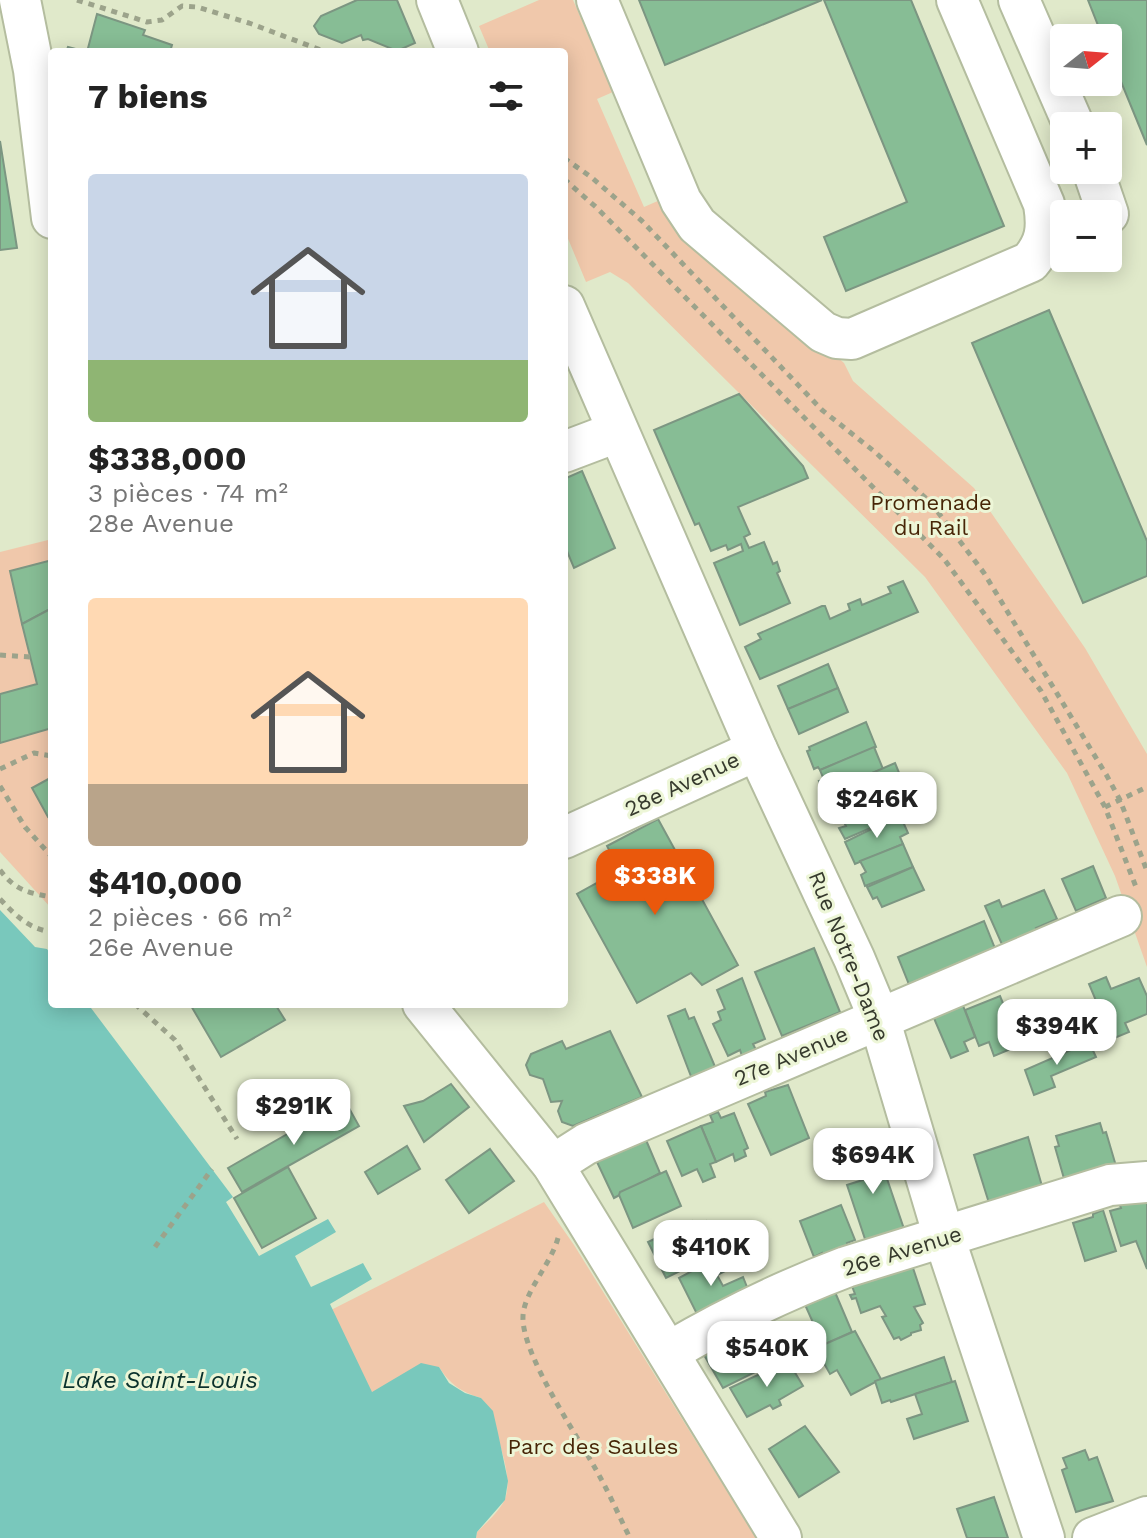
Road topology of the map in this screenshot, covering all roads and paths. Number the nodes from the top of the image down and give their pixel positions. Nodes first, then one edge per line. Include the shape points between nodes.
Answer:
1 (20, 0) edge
2 (77, 0) edge
3 (597, 0) edge
4 (957, 0) edge
5 (1019, 0) edge
6 (440, 1) edge
7 (315, 48) edge
8 (457, 48) edge
9 (1068, 112) edge
10 (568, 161) edge
11 (568, 183) edge
12 (48, 185) edge
13 (568, 316) edge
14 (617, 432) junction
15 (568, 450) edge
16 (0, 655) edge
17 (30, 657) dead end
18 (757, 750) junction
19 (48, 755) edge
20 (0, 769) edge
21 (0, 786) edge
22 (1147, 787) edge
23 (1120, 800) junction
24 (1105, 807) junction
25 (568, 836) edge
26 (48, 853) edge
27 (0, 870) edge
28 (1147, 871) edge
29 (48, 896) edge
30 (0, 899) edge
31 (1129, 904) joint
32 (48, 931) edge
33 (139, 1008) edge
34 (426, 1008) edge
35 (879, 1018) junction
36 (237, 1139) dead end
37 (553, 1165) junction
38 (212, 1169) dead end
39 (1147, 1182) edge
40 (560, 1232) dead end
41 (944, 1237) junction
42 (155, 1247) dead end
43 (669, 1352) junction
44 (1147, 1517) edge
45 (630, 1538) edge
46 (781, 1538) edge
47 (1044, 1538) edge
48 (1093, 1538) edge

1 - 12 street
2 - 7 path via 147,22 162,20 182,6 197,7
3 - 4 street via 681,201 697,225 823,332 852,339 1030,262 1048,228 1044,204
5 - 9 street
6 - 8 street
10 - 23 path via 642,221 822,410 931,503 984,573
11 - 24 path via 944,559 1041,691
13 - 14 street, Rue Notre-Dame
14 - 15 street
14 - 18 street, Rue Notre-Dame
16 - 17 path
18 - 25 street, 28e Avenue
18 - 35 street, Rue Notre-Dame
19 - 20 path via 34,753
21 - 26 path
22 - 23 path
23 - 24 path
23 - 28 path
24 - 31 path
27 - 29 path via 20,891
30 - 32 path via 23,922
31 - 35 street, 27e Avenue
33 - 36 path via 175,1040
34 - 37 street
35 - 37 street, 27e Avenue via 586,1144
35 - 41 street, Rue Notre-Dame
37 - 43 street
38 - 42 path
39 - 41 street, 26e Avenue via 1110,1185
40 - 45 path via 526,1301 525,1340
41 - 43 street, 26e Avenue via 817,1278
41 - 47 street, Rue Notre-Dame
43 - 46 street
44 - 48 street

